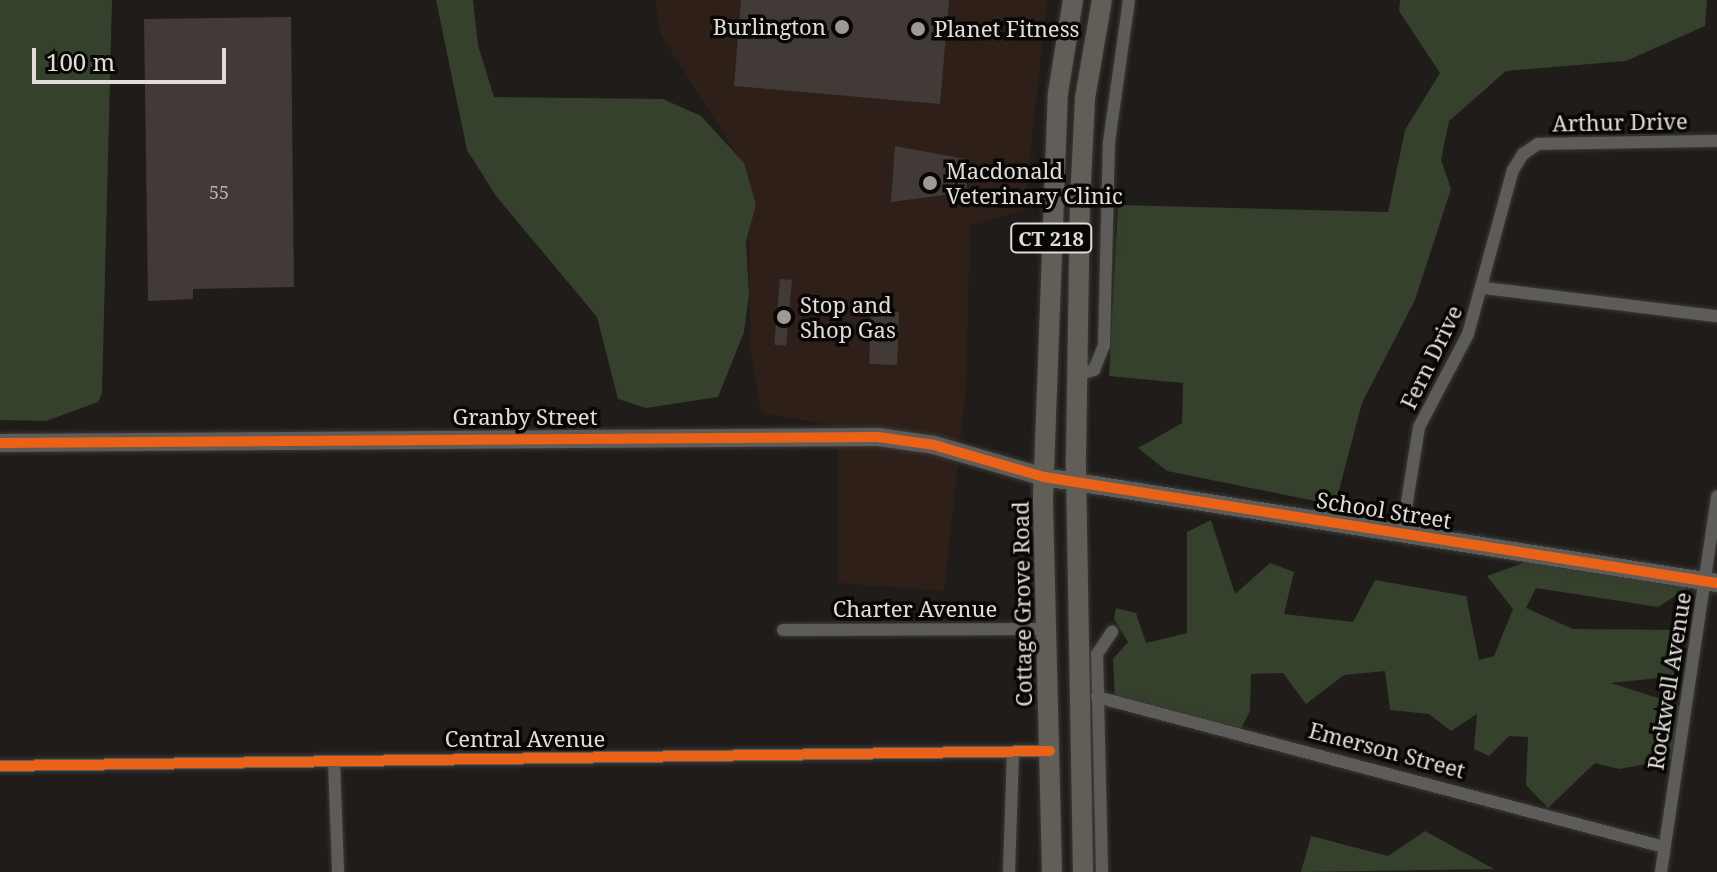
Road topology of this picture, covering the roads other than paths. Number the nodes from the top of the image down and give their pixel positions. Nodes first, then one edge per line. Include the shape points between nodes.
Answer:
1 (1073, 0) edge
2 (1102, 0) edge
3 (1129, 0) edge
4 (1717, 141) edge
5 (1080, 201) junction
6 (1107, 201) junction
7 (1484, 288) junction
8 (1717, 316) edge
9 (1079, 374) junction
10 (0, 443) edge
11 (1044, 477) junction
12 (1076, 482) junction
13 (1717, 496) edge
14 (1402, 533) junction
15 (1711, 582) edge
16 (1046, 629) junction
17 (783, 630) dead end
18 (1112, 632) dead end
19 (1097, 697) junction
20 (1050, 751) junction
21 (1013, 752) junction
22 (334, 761) junction
23 (0, 766) edge
24 (1664, 847) junction
25 (338, 872) edge
26 (1009, 872) edge
27 (1052, 872) edge
28 (1083, 872) edge
29 (1102, 872) edge
30 (1661, 872) edge

1 - 11 main road, Cottage Grove Road / CT 218 via 1058,93
2 - 5 main road, CT 218 via 1085,98
3 - 6 street via 1113,89
4 - 7 street, Arthur Drive via 1531,149 1513,170
5 - 6 street
5 - 9 main road, CT 218
6 - 9 street via 1104,345 1094,370
7 - 8 street, Fern Drive
7 - 14 street, Fern Drive via 1468,334 1419,427
9 - 12 main road, CT 218
10 - 11 main road, Granby Street via 853,435 934,445
11 - 12 main road, School Street
11 - 16 main road, Cottage Grove Road / CT 218
12 - 14 main road, School Street
12 - 28 main road, CT 218
13 - 15 street, Rockwell Avenue
14 - 15 main road, School Street
15 - 24 street, Rockwell Avenue
16 - 17 street, Charter Avenue
16 - 20 main road, Cottage Grove Road / CT 218
18 - 19 street via 1097,654
19 - 24 street, Emerson Street
19 - 29 street
20 - 21 street, Central Avenue
20 - 27 main road, Cottage Grove Road / CT 218
21 - 22 street, Central Avenue
21 - 26 street
22 - 23 street, Central Avenue
22 - 25 street
24 - 30 street, Rockwell Avenue

